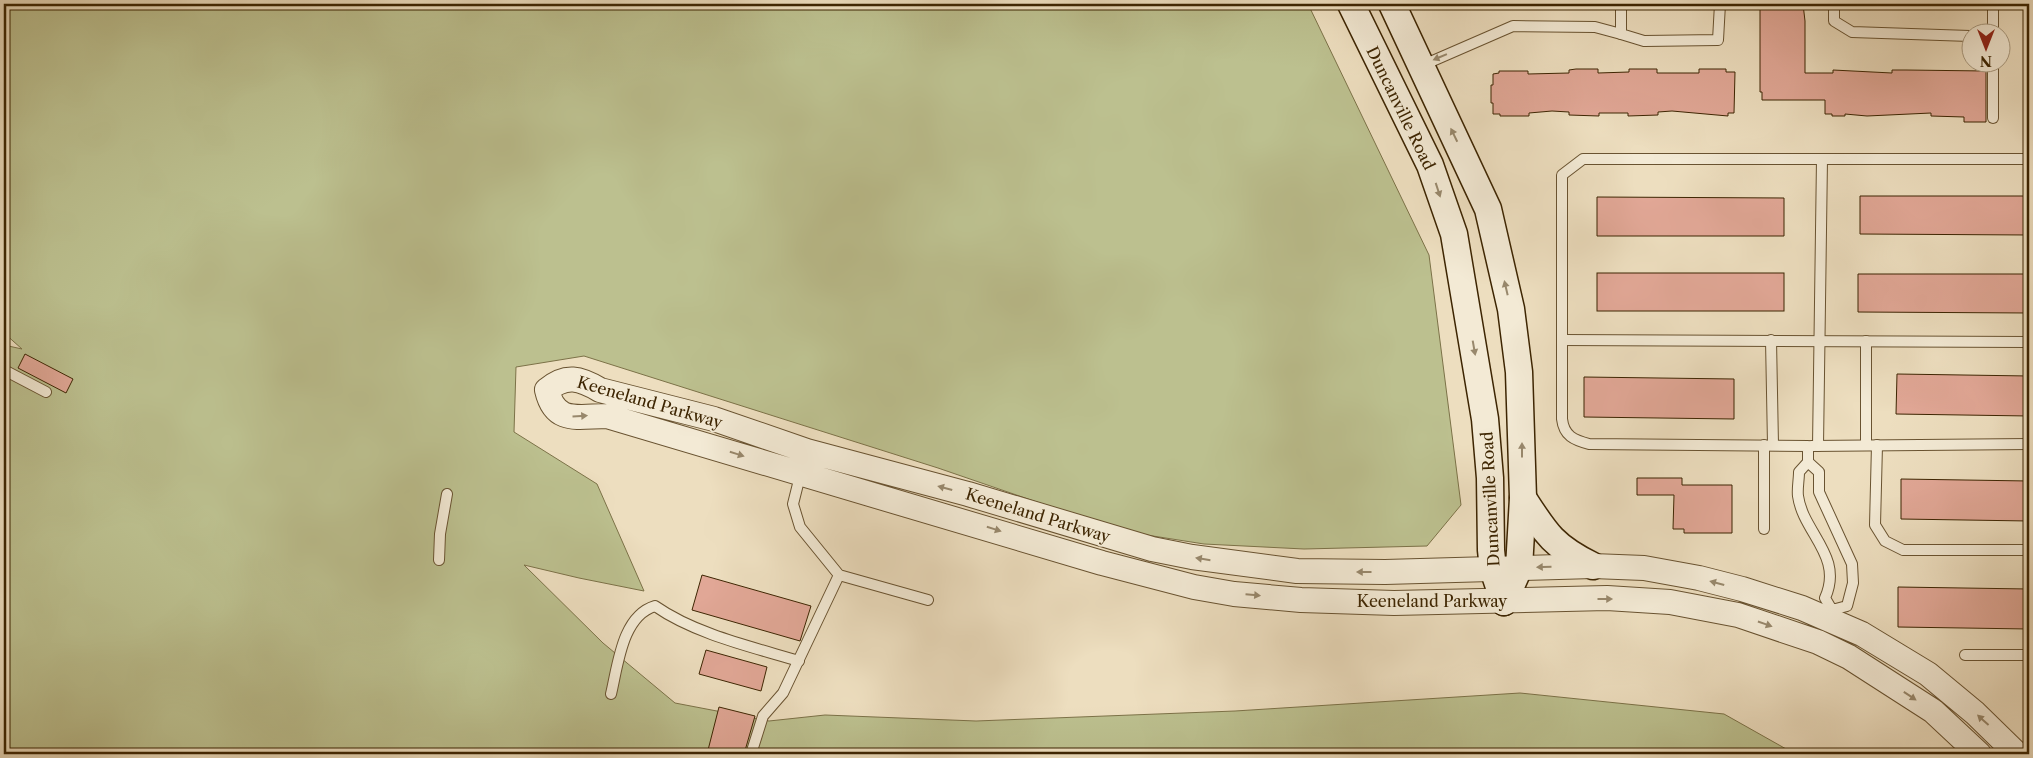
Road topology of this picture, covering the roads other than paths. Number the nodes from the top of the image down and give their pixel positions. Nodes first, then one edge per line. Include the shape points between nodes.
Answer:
1 (1351, 4) edge
2 (1392, 4) edge
3 (1621, 4) edge
4 (1720, 4) edge
5 (1834, 4) edge
6 (1994, 4) edge
7 (1994, 22) edge
8 (1620, 34) junction
9 (1960, 36) edge
10 (1421, 66) junction
11 (1994, 72) edge
12 (1994, 118) dead end
13 (1822, 159) junction
14 (2029, 159) edge
15 (1496, 244) junction
16 (1458, 256) junction
17 (1562, 340) junction
18 (1771, 340) junction
19 (1820, 341) junction
20 (1866, 341) junction
21 (2029, 342) edge
22 (4, 370) edge
23 (46, 392) dead end
24 (2029, 444) edge
25 (1768, 445) junction
26 (1866, 445) junction
27 (1877, 445) junction
28 (1813, 446) junction
29 (804, 462) junction
30 (1808, 462) junction
31 (447, 494) dead end
32 (1523, 498) junction
33 (1764, 529) dead end
34 (1838, 535) junction
35 (1820, 541) junction
36 (2029, 550) edge
37 (439, 560) dead end
38 (1593, 566) junction
39 (1519, 568) junction
40 (1493, 569) junction
41 (1392, 572) junction
42 (839, 575) junction
43 (928, 600) dead end
44 (1504, 602) junction
45 (1394, 604) junction
46 (1825, 626) junction
47 (2029, 652) edge
48 (1965, 655) dead end
49 (799, 661) junction
50 (611, 694) dead end
51 (751, 754) edge
52 (1979, 754) edge
53 (2017, 754) edge

1 -> 16 main road, Duncanville Road via 1430,165 1454,234
2 - 10 main road, Duncanville Road
3 - 8 lane
4 - 8 lane via 1718,40 1644,41
5 - 9 lane via 1834,21 1852,32
6 - 7 lane
8 -> 10 lane via 1595,27 1513,26
15 -> 10 main road, Duncanville Road via 1488,209
11 - 12 lane
13 - 14 lane
13 - 17 lane via 1583,159 1562,175
13 - 19 lane
15 - 16 main road
32 -> 15 main road, Duncanville Road via 1519,372 1511,309
16 -> 40 main road, Duncanville Road via 1486,419
17 - 18 lane
17 - 25 lane via 1562,425 1572,439 1588,444
18 - 19 lane
18 - 25 lane
19 - 20 lane
19 - 28 lane
20 - 21 lane
20 - 26 lane
22 - 23 lane
24 - 27 lane
25 - 28 lane
25 - 33 lane
26 - 27 lane
26 - 28 lane
27 - 36 lane via 1875,525 1885,542 1903,550
28 - 30 lane
29 -> 29 street, Keeneland Parkway via 714,419 600,390 584,381 560,381 547,390 550,403 560,414 570,417 607,416
41 -> 29 street, Keeneland Parkway via 1297,571 1192,558 968,494
29 - 42 lane via 793,504 800,527
29 -> 45 street, Keeneland Parkway via 1102,563 1194,587 1291,599
30 - 34 lane via 1819,472 1819,492
30 - 35 lane via 1799,472 1798,496
31 - 37 lane
32 - 38 main road via 1555,543
32 - 39 main road, Duncanville Road
34 - 35 lane
34 - 46 lane via 1852,564 1853,584 1847,606
35 - 46 lane via 1831,572 1825,598
38 -> 39 street, Keeneland Parkway
46 -> 38 street, Keeneland Parkway via 1742,589 1644,568
39 - 40 street, Keeneland Parkway
39 - 44 main road, Duncanville Road
40 - 41 street, Keeneland Parkway
40 - 44 main road, Duncanville Road
41 - 45 street
42 - 43 lane
42 - 49 lane
44 - 45 street, Keeneland Parkway
44 -> 46 street, Keeneland Parkway via 1607,598 1670,602
46 -> 52 street, Keeneland Parkway via 1849,657 1933,712
53 -> 46 street, Keeneland Parkway via 1975,712 1928,674 1862,634
47 - 48 lane via 2024,655
49 - 50 lane via 718,636 667,615 655,606 634,620 624,643
49 - 51 lane via 783,693 763,716

